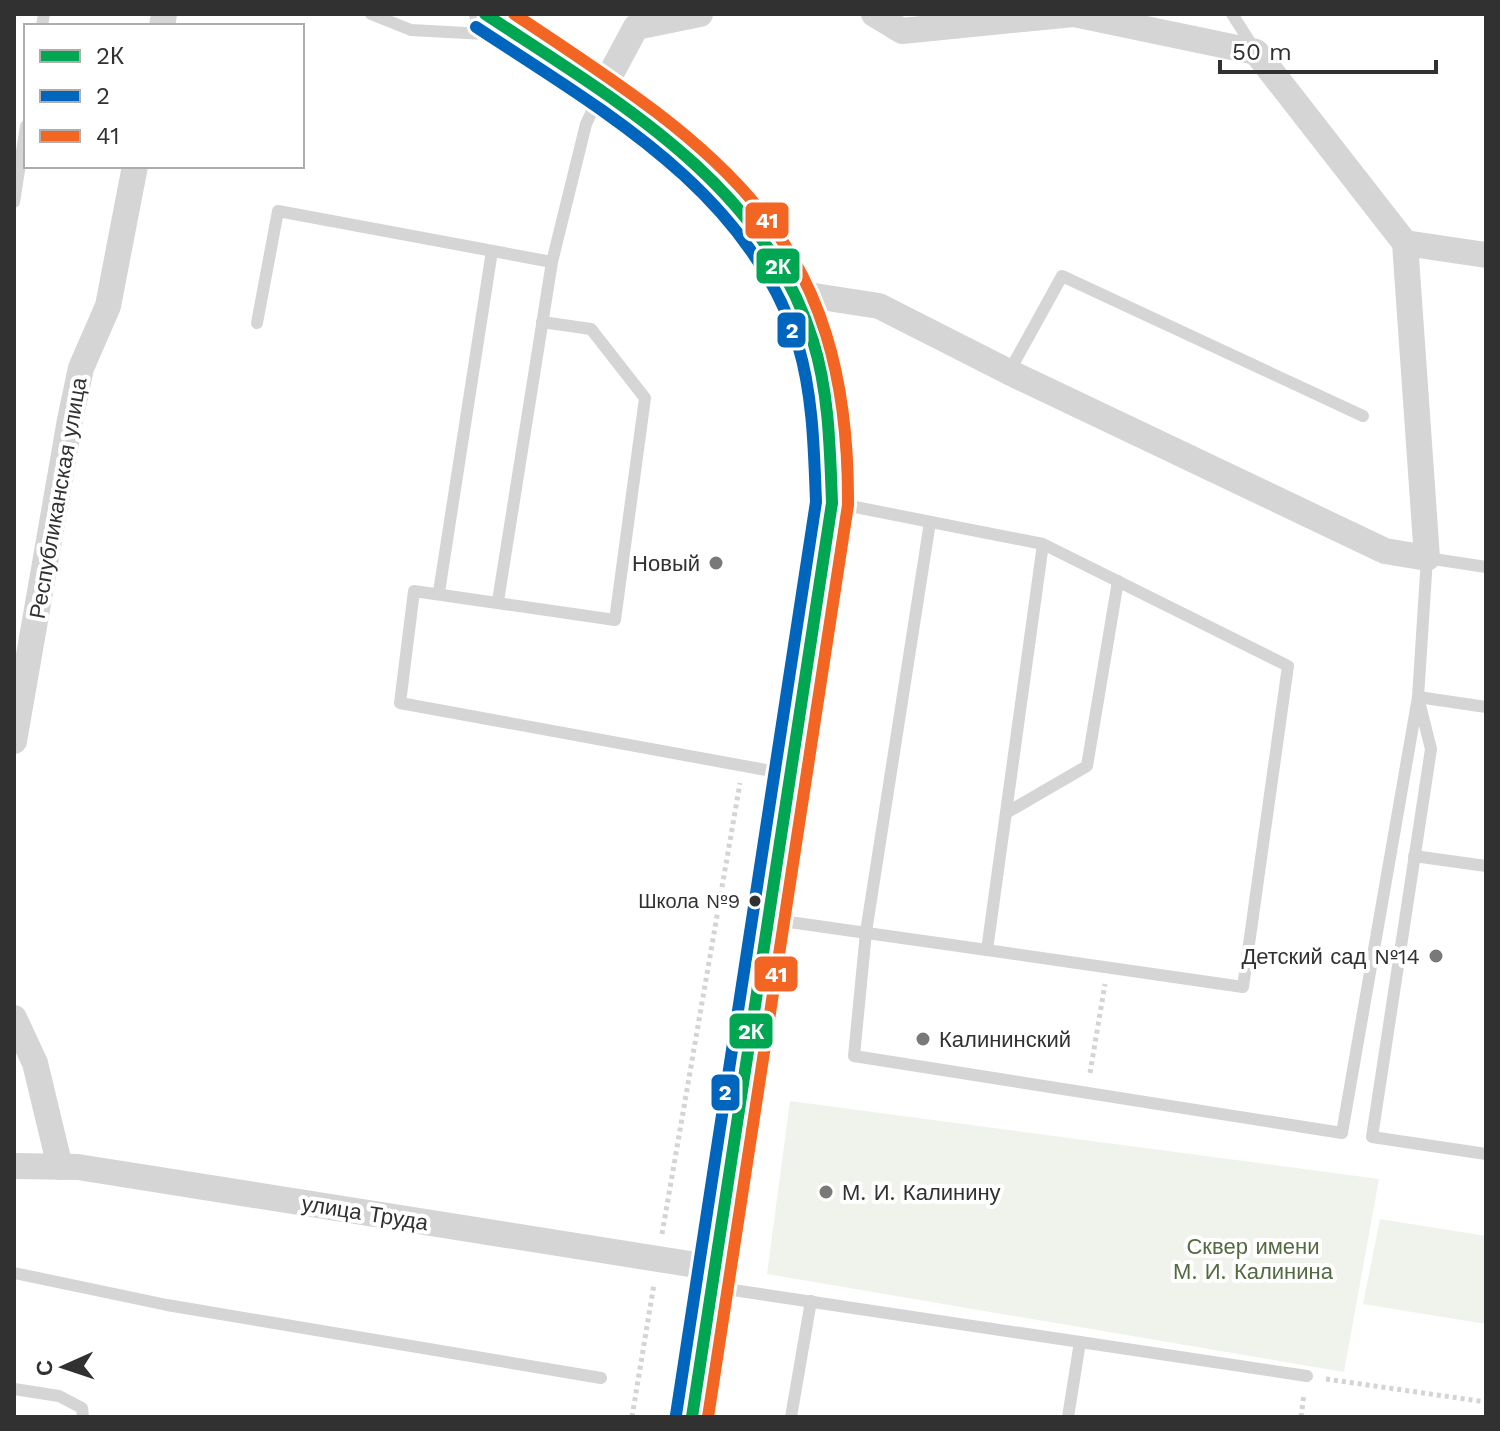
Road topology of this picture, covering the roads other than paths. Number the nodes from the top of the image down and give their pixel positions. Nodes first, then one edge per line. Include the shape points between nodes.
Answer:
1 (371, 14) edge
2 (485, 14) edge
3 (874, 14) edge
4 (1232, 14) edge
5 (686, 16) edge
6 (636, 21) edge
7 (518, 36) junction
8 (1256, 52) junction
9 (601, 92) junction
10 (24, 139) edge
11 (135, 168) edge
12 (14, 202) edge
13 (1405, 243) junction
14 (492, 251) junction
15 (1486, 255) edge
16 (552, 262) junction
17 (795, 293) junction
18 (542, 322) junction
19 (257, 323) dead end
20 (1009, 372) junction
21 (1363, 416) dead end
22 (832, 503) junction
23 (930, 522) junction
24 (1043, 544) junction
25 (1427, 558) junction
26 (1486, 567) edge
27 (1118, 581) junction
28 (439, 592) junction
29 (498, 601) junction
30 (1418, 697) junction
31 (1486, 707) edge
32 (14, 741) edge
33 (788, 774) junction
34 (1006, 813) junction
35 (1414, 856) junction
36 (1486, 866) edge
37 (766, 919) junction
38 (866, 932) junction
39 (987, 950) junction
40 (14, 1018) edge
41 (1486, 1154) edge
42 (14, 1166) edge
43 (60, 1167) junction
44 (14, 1273) edge
45 (713, 1278) junction
46 (811, 1301) junction
47 (1080, 1342) junction
48 (1307, 1376) road end
49 (601, 1378) dead end
50 (14, 1389) edge
51 (83, 1417) edge
52 (692, 1417) edge
53 (791, 1417) edge
54 (1068, 1417) edge

1 - 7 lane via 411,30
2 - 7 street
3 - 8 street via 902,31 1074,14
4 - 8 lane
5 - 6 street
6 - 9 street
7 - 9 street
8 - 13 street
9 - 16 lane via 586,124
9 - 17 street via 717,184 747,218
10 - 12 lane
11 - 32 street, Республиканская улица via 108,306 81,368 70,420
13 - 15 street
13 - 25 street
14 - 16 lane
14 - 19 lane via 278,211
14 - 28 lane
16 - 18 lane
17 - 20 street via 879,306
17 - 22 street via 812,339 829,422
18 - 29 lane
18 - 29 lane via 591,329 645,398 615,620
20 - 21 lane via 1062,276
20 - 25 street via 1385,551
22 - 23 lane
22 - 33 street
23 - 24 lane
23 - 38 lane
24 - 27 lane
24 - 34 lane
25 - 26 lane
25 - 30 lane
27 - 34 lane via 1087,766
27 - 39 lane via 1288,666 1243,987
28 - 29 lane
28 - 33 lane via 414,591 400,703
30 - 31 lane
30 - 35 lane via 1431,749
30 - 38 lane via 1342,1133 854,1056
33 - 37 street
34 - 39 lane
35 - 36 lane
35 - 41 lane via 1372,1137
37 - 38 lane
37 - 45 street
38 - 39 lane
40 - 43 street via 35,1063
42 - 43 street, улица Труда
43 - 45 street, улица Труда via 658,1259
44 - 49 lane via 167,1305
45 - 46 lane
45 - 52 street
46 - 47 lane
46 - 53 lane
47 - 48 lane
47 - 54 lane
50 - 51 lane via 59,1396 82,1408

